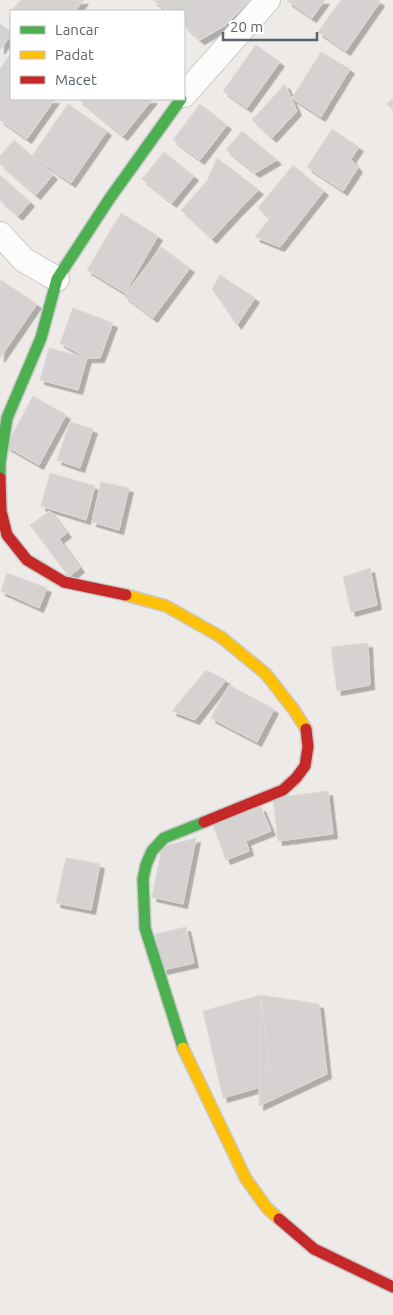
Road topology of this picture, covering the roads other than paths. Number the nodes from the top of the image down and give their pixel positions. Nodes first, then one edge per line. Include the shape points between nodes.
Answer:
1 (268, 0) edge
2 (185, 94) edge
3 (180, 100) edge
4 (0, 234) edge
5 (57, 279) junction
6 (393, 1287) edge

1 - 2 street
3 - 5 street
4 - 5 street via 24,260
5 - 6 street via 41,338 7,418 0,463 1,511 7,535 27,560 64,582 166,606 221,637 266,674 306,728 305,766 283,790 164,838 152,851 143,879 146,928 183,1048 255,1194 314,1249

